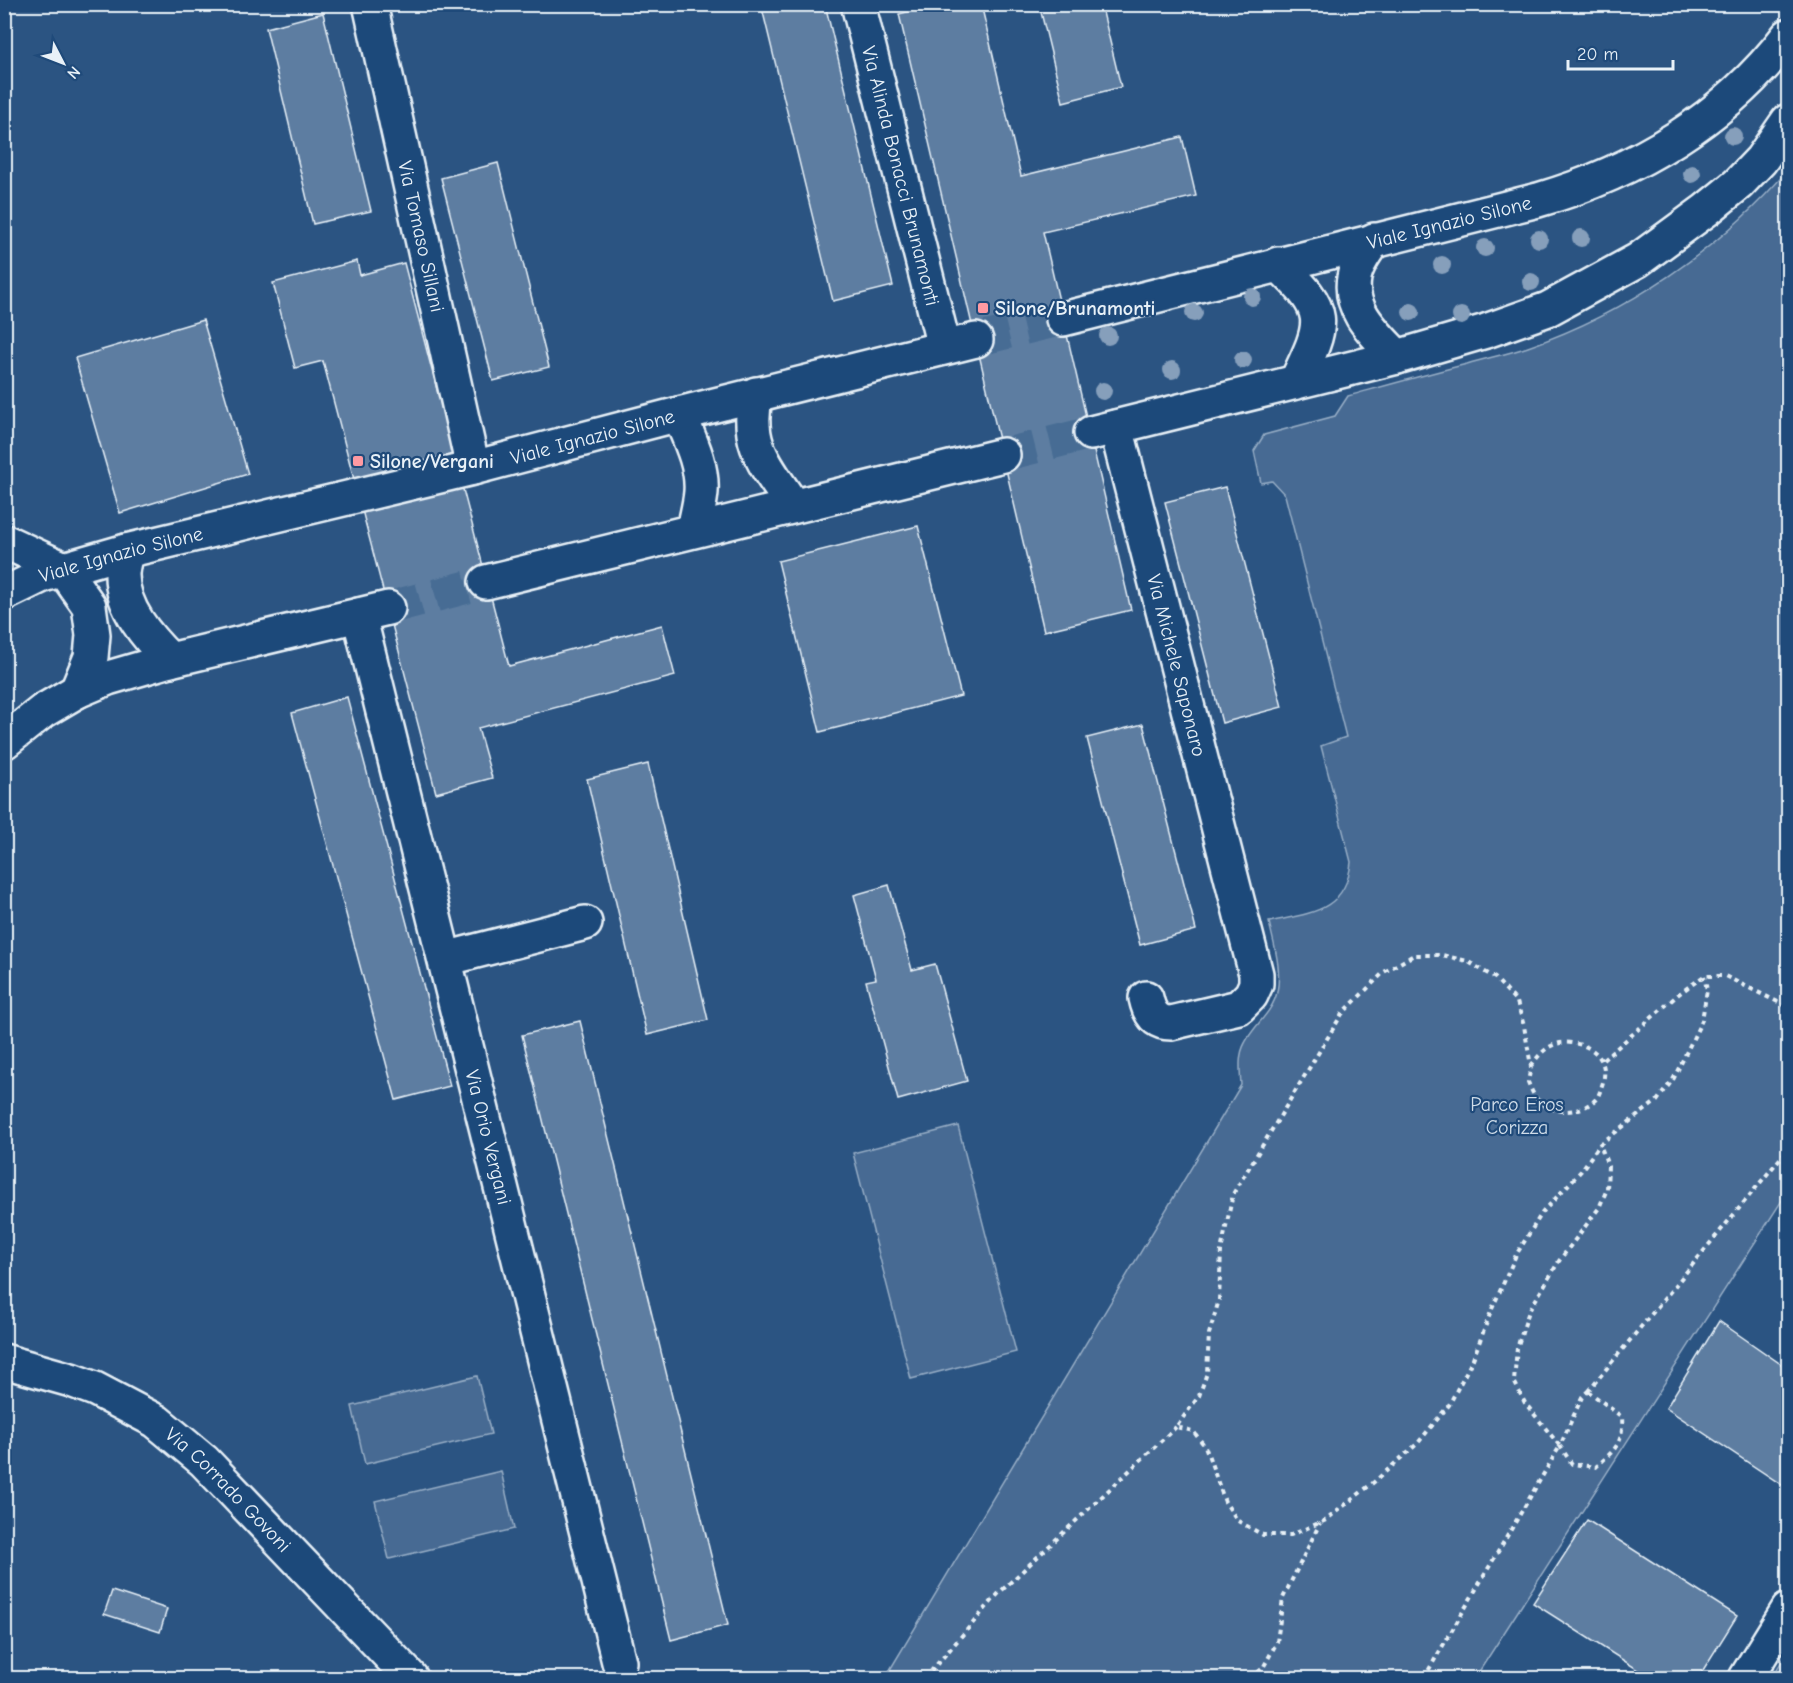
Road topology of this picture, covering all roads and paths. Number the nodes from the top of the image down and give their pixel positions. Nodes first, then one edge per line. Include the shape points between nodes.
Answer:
1 (370, 4) edge
2 (858, 4) edge
3 (1788, 36) edge
4 (1788, 121) edge
5 (1374, 240) junction
6 (1278, 264) junction
7 (1063, 319) tunnel mouth
8 (976, 340) tunnel mouth
9 (944, 347) junction
10 (1397, 357) junction
11 (1296, 382) junction
12 (756, 394) junction
13 (679, 414) junction
14 (1003, 455) tunnel mouth
15 (473, 468) junction
16 (793, 506) junction
17 (694, 530) junction
18 (4, 541) edge
19 (126, 551) junction
20 (62, 568) junction
21 (486, 582) tunnel mouth
22 (4, 594) edge
23 (170, 660) junction
24 (77, 692) junction
25 (4, 741) edge
26 (585, 923) dead end
27 (445, 959) junction
28 (1704, 976) junction
29 (1146, 998) dead end
30 (1788, 1007) edge
31 (1603, 1060) junction
32 (1531, 1066) junction
33 (1600, 1144) junction
34 (1788, 1149) edge
35 (4, 1361) edge
36 (1588, 1391) junction
37 (1176, 1427) junction
38 (1560, 1446) junction
39 (1320, 1522) junction
40 (1788, 1610) edge
41 (619, 1662) dead end
42 (411, 1678) edge
43 (925, 1678) edge
44 (1228, 1678) edge
45 (1233, 1678) edge
46 (1251, 1678) edge
47 (1424, 1678) edge
48 (1746, 1678) edge

1 - 15 street, Via Tomaso Sillani
2 - 9 street, Via Alinda Bonacci Brunamonti
3 - 5 street, Viale Ignazio Silone via 1748,82 1711,114 1630,166 1565,192
4 - 10 street via 1761,160 1738,183 1679,231 1617,273 1537,313
5 - 6 street, Viale Ignazio Silone
5 - 10 street via 1354,276 1353,292 1365,322
6 - 7 street, Viale Ignazio Silone
6 - 11 street via 1311,298 1317,313 1314,343
8 - 9 street, Viale Ignazio Silone
9 - 12 street, Viale Ignazio Silone
10 - 11 street
11 - 29 street, Via Michele Saponaro via 1103,430 1256,974 1256,984 1239,1007 1165,1023 1150,1012
12 - 13 street, Viale Ignazio Silone
12 - 16 street via 752,419 755,445
13 - 15 street, Viale Ignazio Silone
13 - 17 street via 700,473
14 - 16 street
15 - 19 street, Viale Ignazio Silone
16 - 17 street
17 - 21 street
18 - 20 street
19 - 20 street, Viale Ignazio Silone
19 - 23 street via 122,574 127,598 148,639
20 - 22 street, Viale Ignazio Silone
20 - 24 street via 92,617 91,657
23 - 24 street via 108,678
23 - 27 street, Via Orio Vergani via 373,611
24 - 25 street via 43,711
26 - 27 street
27 - 41 street, Via Orio Vergani
28 - 30 path via 1725,976
28 - 31 path
28 - 33 path via 1707,990 1702,1020 1674,1078 1657,1101
31 - 32 path via 1588,1046 1570,1042 1540,1052
31 - 32 path via 1605,1078 1597,1100 1570,1112 1549,1109 1536,1098 1528,1082
32 - 37 path via 1517,1002 1495,978 1467,961 1442,955 1414,956 1384,972 1342,1014 1233,1194 1221,1251 1219,1300 1209,1334 1207,1373 1199,1396
33 - 38 path via 1608,1166 1599,1208 1559,1261 1529,1311 1517,1348 1514,1381 1525,1403
33 - 39 path via 1581,1171 1542,1212 1516,1255 1473,1359 1449,1405 1418,1443
34 - 36 path
35 - 42 street, Via Corrado Govoni via 95,1389 156,1421 204,1461
36 - 38 path via 1582,1396
36 - 38 path via 1622,1418 1623,1432 1615,1449 1596,1467 1572,1464
37 - 39 path via 1193,1431 1205,1446 1225,1502 1238,1521 1263,1535 1291,1534
37 - 43 path via 999,1593
38 - 47 path
39 - 46 path via 1283,1598 1277,1642 1263,1668
40 - 48 street
44 - 45 path

